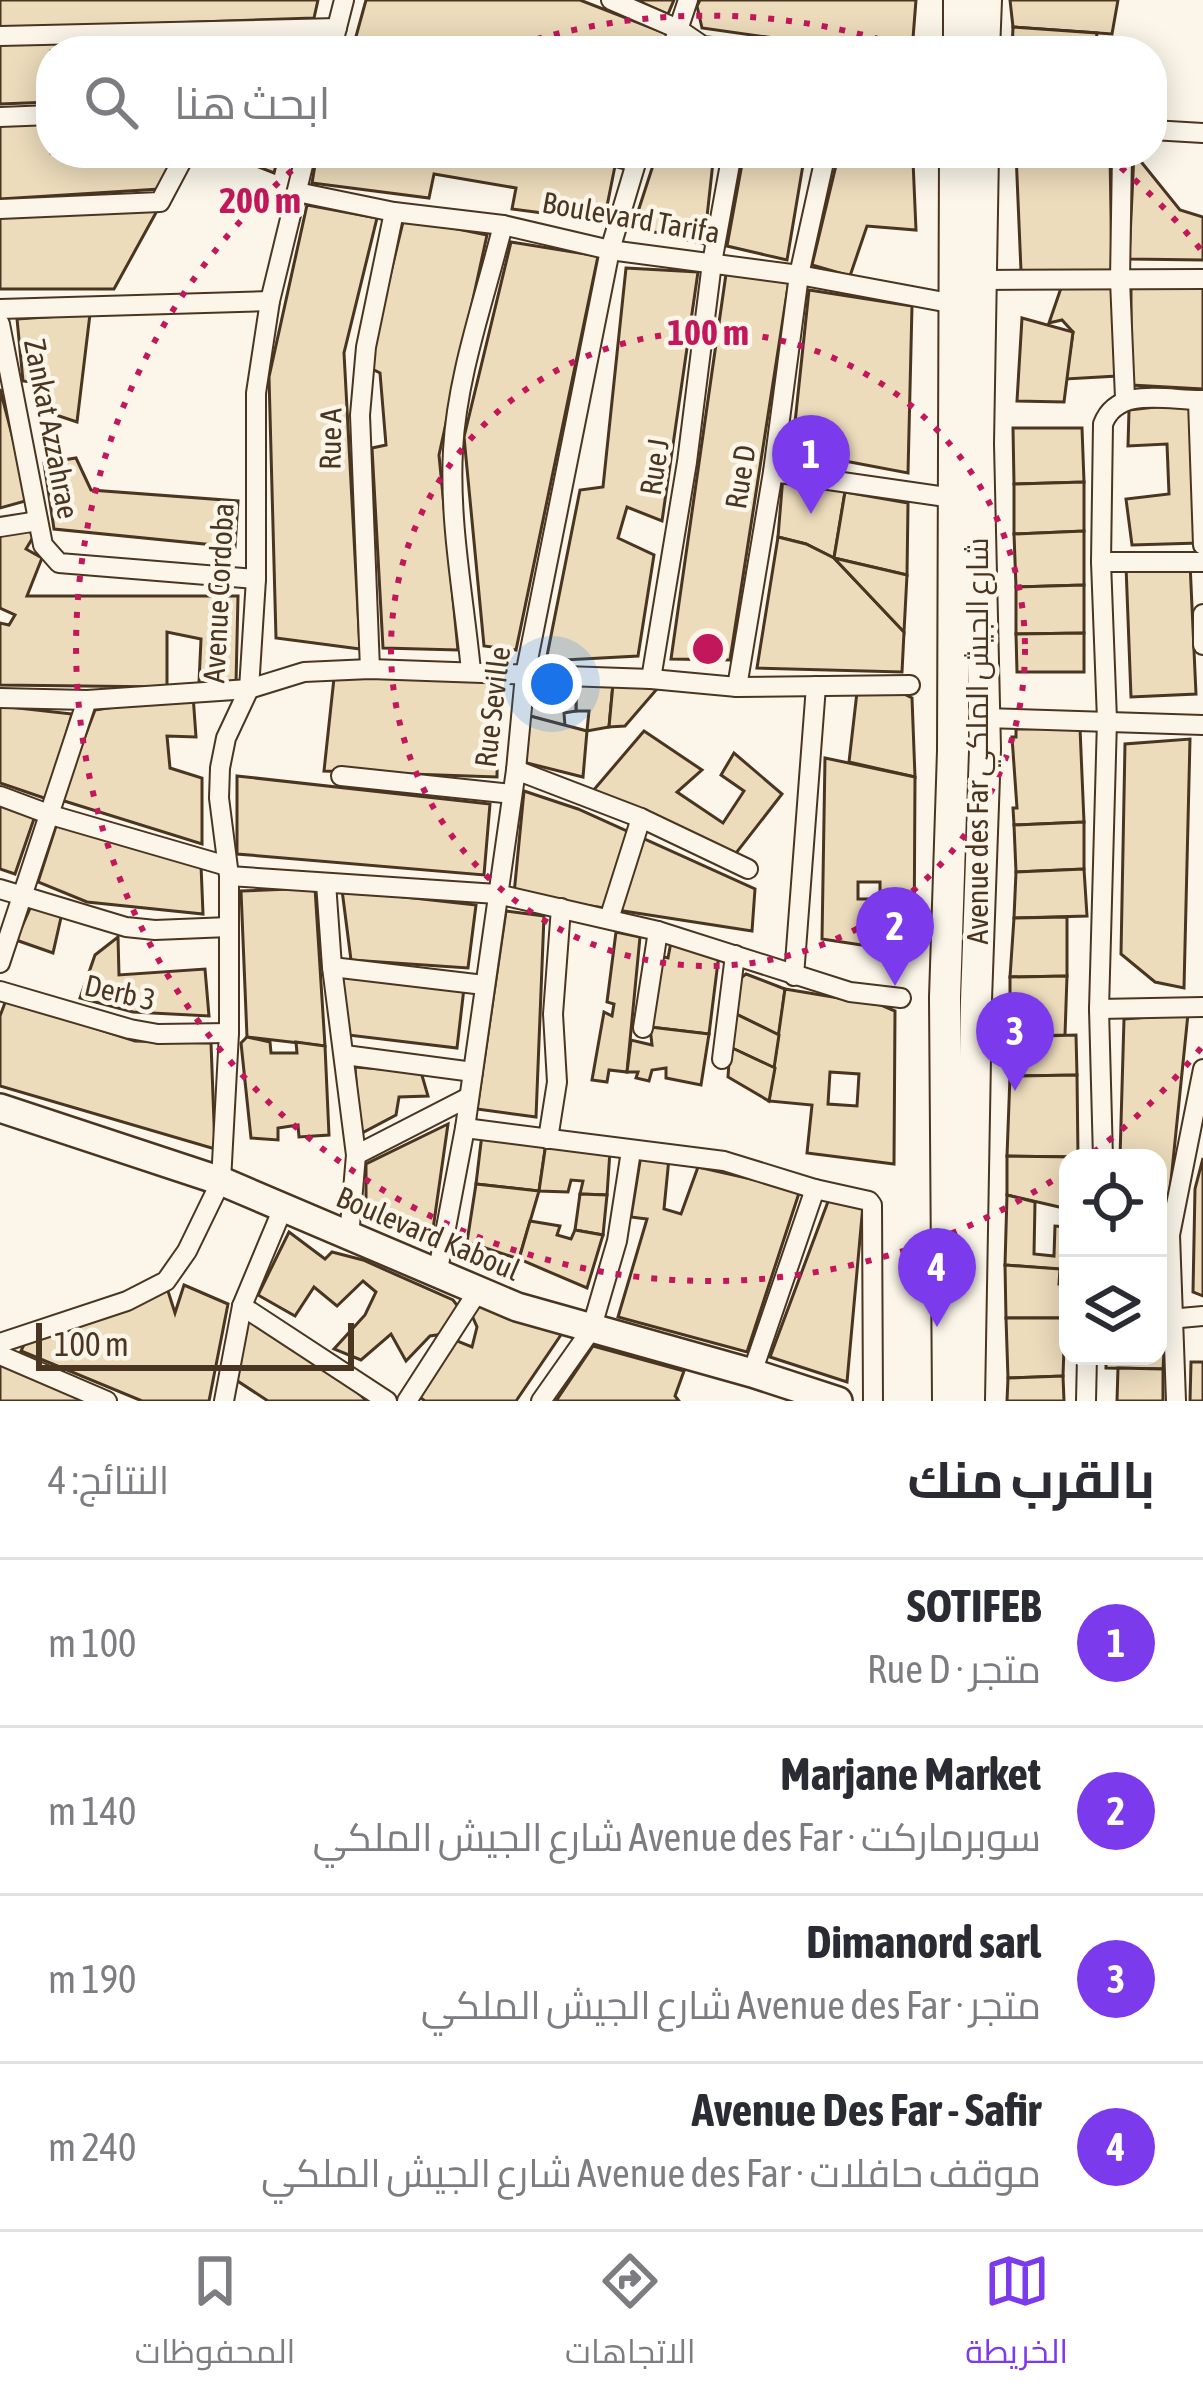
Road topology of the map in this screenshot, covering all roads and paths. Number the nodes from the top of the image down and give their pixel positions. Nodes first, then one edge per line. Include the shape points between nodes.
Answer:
1 (344, 0) edge
2 (611, 0) edge
3 (688, 0) edge
4 (959, 0) edge
5 (986, 0) edge
6 (337, 28) junction
7 (678, 29) junction
8 (0, 36) edge
9 (335, 36) edge
10 (675, 36) edge
11 (689, 36) edge
12 (959, 36) edge
13 (985, 36) edge
14 (36, 116) edge
15 (0, 117) edge
16 (1167, 131) edge
17 (1203, 133) edge
18 (178, 168) edge
19 (303, 168) edge
20 (635, 168) edge
21 (729, 168) edge
22 (823, 168) edge
23 (955, 168) edge
24 (983, 168) edge
25 (1122, 168) edge
26 (297, 192) junction
27 (0, 209) edge
28 (394, 212) junction
29 (503, 225) junction
30 (610, 250) junction
31 (712, 263) junction
32 (799, 275) junction
33 (1203, 279) edge
34 (981, 280) junction
35 (1120, 280) junction
36 (270, 301) junction
37 (955, 304) junction
38 (0, 309) edge
39 (0, 324) edge
40 (1125, 398) junction
41 (1200, 400) edge
42 (773, 472) junction
43 (953, 498) junction
44 (1202, 506) edge
45 (38, 521) junction
46 (0, 527) edge
47 (1203, 545) edge
48 (1101, 562) junction
49 (1203, 562) edge
50 (256, 579) junction
51 (1203, 614) edge
52 (1203, 626) edge
53 (1203, 645) edge
54 (370, 669) junction
55 (471, 670) junction
56 (525, 675) junction
57 (650, 679) junction
58 (910, 685) dead end
59 (816, 686) junction
60 (737, 687) junction
61 (249, 689) junction
62 (0, 698) edge
63 (87, 700) junction
64 (984, 718) junction
65 (1107, 720) junction
66 (1203, 725) edge
67 (516, 770) junction
68 (341, 776) dead end
69 (512, 794) junction
70 (0, 796) edge
71 (51, 815) junction
72 (641, 818) junction
73 (748, 869) dead end
74 (228, 871) junction
75 (326, 883) junction
76 (0, 889) edge
77 (497, 894) junction
78 (23, 897) junction
79 (561, 908) junction
80 (609, 919) junction
81 (229, 927) junction
82 (658, 932) junction
83 (735, 955) junction
84 (0, 963) edge
85 (332, 968) junction
86 (794, 976) junction
87 (484, 985) junction
88 (0, 991) edge
89 (901, 998) dead end
90 (1203, 1007) edge
91 (1100, 1009) junction
92 (643, 1028) dead end
93 (230, 1033) junction
94 (345, 1054) junction
95 (722, 1059) dead end
96 (1203, 1069) edge
97 (473, 1072) junction
98 (469, 1097) junction
99 (0, 1108) edge
100 (465, 1128) junction
101 (548, 1139) junction
102 (1103, 1149) edge
103 (632, 1151) junction
104 (356, 1155) junction
105 (221, 1180) junction
106 (815, 1189) junction
107 (283, 1208) junction
108 (1167, 1223) edge
109 (349, 1237) junction
110 (437, 1275) junction
111 (478, 1292) junction
112 (242, 1306) junction
113 (1203, 1316) edge
114 (1167, 1320) edge
115 (1167, 1328) edge
116 (592, 1330) junction
117 (2, 1343) edge
118 (1087, 1365) edge
119 (752, 1372) junction
120 (952, 1400) edge
121 (107, 1401) edge
122 (224, 1401) edge
123 (387, 1401) edge
124 (407, 1401) edge
125 (541, 1401) edge
126 (838, 1401) edge
127 (873, 1401) edge
128 (1086, 1401) edge
129 (1176, 1401) edge

1 - 6 street
2 - 7 street
3 - 7 street
4 - 12 main road
5 - 13 main road
6 - 8 street
6 - 9 street
7 - 10 street
7 - 11 street
14 - 15 street
16 - 17 street
18 - 27 street via 160,202
19 - 26 street, Avenue Cordoba
20 - 30 street, Rue Seville
21 - 31 street, Rue J
22 - 32 street, Rue D
23 - 37 main road, Avenue des Far شارع الجيش الملكي
24 - 34 main road, Avenue des Far شارع الجيش الملكي
25 - 35 street
26 - 28 street, Boulevard Tarifa
26 - 36 street, Avenue Cordoba
28 - 29 street, Boulevard Tarifa
28 - 54 street, Rue A via 360,415
29 - 30 street, Boulevard Tarifa
29 - 55 street via 453,450
30 - 31 street, Boulevard Tarifa
30 - 56 street, Rue Seville
31 - 32 street, Boulevard Tarifa
31 - 57 street, Rue J
32 - 37 street, Boulevard Tarifa
32 - 42 street, Rue D
33 - 35 street
34 - 35 street
34 - 64 main road, Avenue des Far شارع الجيش الملكي
35 - 40 street
36 - 38 street
36 - 50 street, Avenue Cordoba via 256,393
37 - 43 main road, Avenue des Far شارع الجيش الملكي
39 - 45 street, Zankat Azzahrae
40 - 41 street
40 - 48 street via 1103,424
41 - 44 street
42 - 43 street
42 - 60 street, Rue D
43 - 120 main road, Avenue des Far شارع الجيش الملكي via 945,997
44 - 47 street
45 - 46 street
45 - 50 street, Zankat Azzahrae via 43,545 59,563
48 - 49 street
48 - 65 street
50 - 61 street, Avenue Cordoba
51 - 52 street
52 - 53 street
54 - 55 street
54 - 61 street via 304,671
55 - 56 street
56 - 57 street
56 - 67 street, Rue Seville
57 - 60 street
58 - 59 street
59 - 60 street
59 - 86 street
61 - 63 street
61 - 74 street, Avenue Cordoba via 220,768
62 - 63 street
63 - 71 street
64 - 65 street
64 - 120 main road, Avenue des Far شارع الجيش الملكي
65 - 66 street
65 - 91 street
67 - 69 street, Rue Seville
67 - 72 street
68 - 69 street
69 - 77 street, Rue Seville
70 - 71 street
71 - 74 street
71 - 78 street
72 - 73 street
72 - 80 street
74 - 75 street
74 - 81 street, Avenue Cordoba
75 - 77 street
75 - 85 street
76 - 78 street
77 - 79 street
77 - 87 street, Rue Seville
78 - 81 street via 126,927
78 - 84 street
79 - 80 street
79 - 101 street
80 - 82 street
81 - 93 street, Avenue Cordoba
82 - 83 street
82 - 92 street
83 - 86 street
83 - 95 street
85 - 87 street
85 - 94 street
86 - 89 street
87 - 97 street, Rue Seville
88 - 93 street, Derb 3 via 130,1030
90 - 91 street
91 - 102 street
93 - 105 street, Avenue Cordoba
94 - 97 street
94 - 104 street
96 - 108 street
97 - 98 street, Rue Seville
98 - 100 street, Rue Seville
98 - 104 street
99 - 105 street, Boulevard Kaboul
100 - 101 street
100 - 110 street, Rue Seville
101 - 103 street
103 - 106 street via 746,1165
103 - 116 street
104 - 109 street
105 - 107 street, Boulevard Kaboul
105 - 117 street via 166,1281
106 - 119 street
106 - 127 street via 872,1205
107 - 109 street, Boulevard Kaboul
107 - 112 street
109 - 110 street, Boulevard Kaboul
110 - 111 street, Boulevard Kaboul
111 - 116 street, Boulevard Kaboul
111 - 124 street
112 - 122 street
112 - 123 street
113 - 114 street
115 - 129 street
116 - 119 street, Boulevard Kaboul
116 - 125 street
117 - 121 street
118 - 128 street
119 - 126 street, Boulevard Kaboul

